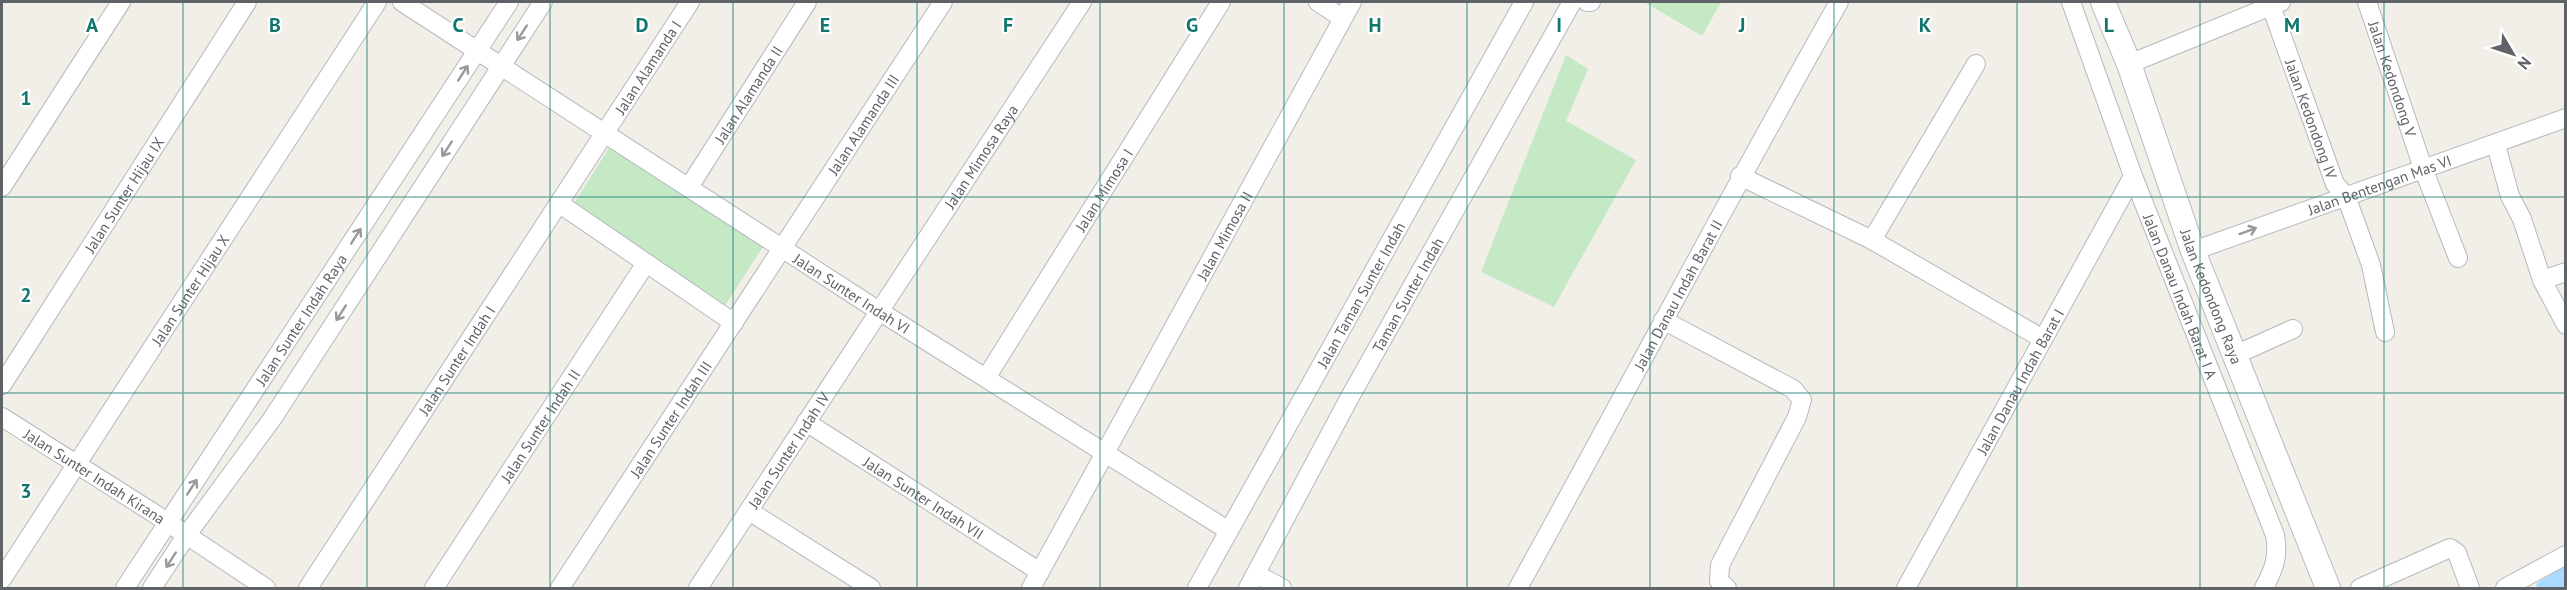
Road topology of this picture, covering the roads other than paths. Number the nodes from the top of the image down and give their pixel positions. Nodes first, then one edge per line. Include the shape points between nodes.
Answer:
1 (121, 2) edge
2 (247, 2) edge
3 (377, 2) edge
4 (402, 2) edge
5 (509, 2) edge
6 (543, 2) edge
7 (690, 2) edge
8 (807, 2) edge
9 (943, 2) edge
10 (1082, 2) edge
11 (1221, 2) edge
12 (1318, 2) edge
13 (1352, 2) edge
14 (1524, 2) edge
15 (1572, 2) edge
16 (1839, 2) edge
17 (2071, 2) edge
18 (2103, 2) edge
19 (2367, 2) edge
20 (2276, 4) edge
21 (1342, 18) junction
22 (478, 50) junction
23 (1976, 64) dead end
24 (2129, 64) junction
25 (502, 65) junction
26 (2565, 118) edge
27 (606, 133) junction
28 (2496, 145) junction
29 (2423, 168) junction
30 (1740, 176) junction
31 (2133, 176) junction
32 (2, 187) edge
33 (689, 187) junction
34 (2346, 196) junction
35 (560, 204) junction
36 (1872, 240) junction
37 (782, 248) junction
38 (2193, 251) junction
39 (2458, 258) dead end
40 (646, 262) junction
41 (2565, 272) edge
42 (2542, 280) junction
43 (879, 311) junction
44 (1663, 320) junction
45 (734, 323) junction
46 (2565, 325) edge
47 (2293, 329) dead end
48 (2385, 332) dead end
49 (2043, 339) junction
50 (2235, 355) junction
51 (986, 378) junction
52 (2, 386) edge
53 (2, 417) edge
54 (806, 422) junction
55 (1105, 453) junction
56 (77, 465) junction
57 (749, 510) junction
58 (168, 523) junction
59 (1229, 531) junction
60 (186, 536) junction
61 (2565, 555) edge
62 (1040, 572) junction
63 (2, 579) edge
64 (1252, 581) edge
65 (1275, 587) edge
66 (125, 588) edge
67 (152, 588) edge
68 (266, 588) edge
69 (308, 588) edge
70 (434, 588) edge
71 (560, 588) edge
72 (698, 588) edge
73 (871, 588) edge
74 (1030, 588) edge
75 (1197, 588) edge
76 (1518, 588) edge
77 (1727, 588) edge
78 (1906, 588) edge
79 (2264, 588) edge
80 (2328, 588) edge
81 (2360, 588) edge
82 (2470, 588) edge
83 (2505, 588) edge

1 - 32 street
2 - 52 street, Jalan Sunter Hijau IX
3 - 56 street, Jalan Sunter Hijau X
4 - 22 street, Jalan Sunter Indah VI
5 - 22 street, Jalan Sunter Indah Raya
6 -> 25 street, Jalan Sunter Indah Raya
7 - 27 street, Jalan Alamanda I
8 - 33 street, Jalan Alamanda II
9 - 37 street, Jalan Alamanda III
10 - 43 street, Jalan Mimosa Raya
11 - 51 street, Jalan Mimosa I
12 - 21 street
13 - 21 street, Jalan Mimosa II
14 - 59 street, Jalan Taman Sunter Indah
15 - 64 street, Taman Sunter Indah
16 - 30 street, Jalan Danau Indah Barat II
17 - 31 street, Jalan Danau Indah Barat I A
18 - 24 street, Jalan Kedondong Raya
19 - 29 street, Jalan Kedondong V
20 - 24 street
20 - 34 street, Jalan Kedondong IV via 2335,184
21 - 55 street, Jalan Mimosa II
22 - 25 street, Jalan Sunter Indah VI
58 -> 22 street, Jalan Sunter Indah Raya
23 - 36 street
24 - 38 street, Jalan Kedondong Raya
25 - 27 street, Jalan Sunter Indah VI
25 -> 60 street, Jalan Sunter Indah Raya via 272,419
26 - 28 street, Jalan Bentengan Mas VI
27 - 33 street, Jalan Sunter Indah VI
27 - 35 street, Jalan Sunter Indah I
28 - 29 street, Jalan Bentengan Mas VI
28 - 42 street via 2510,196 2522,219
29 - 34 street, Jalan Bentengan Mas VI
29 - 39 street, Jalan Kedondong V
30 - 36 street
30 - 44 street, Jalan Danau Indah Barat II
31 - 49 street, Jalan Danau Indah Barat I
31 - 79 street, Jalan Danau Indah Barat I A via 2275,535 2277,557
33 - 37 street, Jalan Sunter Indah VI
38 -> 34 street, Jalan Bentengan Mas VI
34 - 48 street, Jalan Kedondong IV via 2371,265
35 - 40 street
35 - 69 street, Jalan Sunter Indah I
36 - 49 street
37 - 43 street, Jalan Sunter Indah VI
37 - 45 street, Jalan Sunter Indah III
38 - 50 street, Jalan Kedondong Raya
40 - 45 street
40 - 70 street, Jalan Sunter Indah II
41 - 42 street
42 - 46 street
43 - 51 street, Jalan Sunter Indah VI
43 - 54 street, Jalan Sunter Indah IV
44 - 76 street, Jalan Danau Indah Barat II
44 - 77 street via 1793,389 1802,400 1797,417 1720,565 1719,580
45 - 71 street, Jalan Sunter Indah III
47 - 50 street
49 - 78 street, Jalan Danau Indah Barat I
50 - 80 street, Jalan Kedondong Raya
51 - 55 street, Jalan Sunter Indah VI
53 - 56 street, Jalan Sunter Indah Kirana
54 - 57 street, Jalan Sunter Indah IV
54 - 62 street, Jalan Sunter Indah VII
55 - 59 street, Jalan Sunter Indah VI
55 - 62 street, Jalan Mimosa II
56 - 58 street, Jalan Sunter Indah Kirana
56 - 63 street, Jalan Sunter Hijau X
57 - 72 street, Jalan Sunter Indah IV
57 - 73 street
58 - 60 street, Jalan Sunter Indah Kirana
58 - 66 street, Jalan Sunter Indah Raya
59 - 75 street, Jalan Taman Sunter Indah
60 -> 67 street, Jalan Sunter Indah Raya
60 - 68 street, Jalan Sunter Indah Kirana
61 - 83 street
62 - 74 street, Jalan Mimosa II
64 - 65 street
81 - 82 street via 2450,548 2457,553

